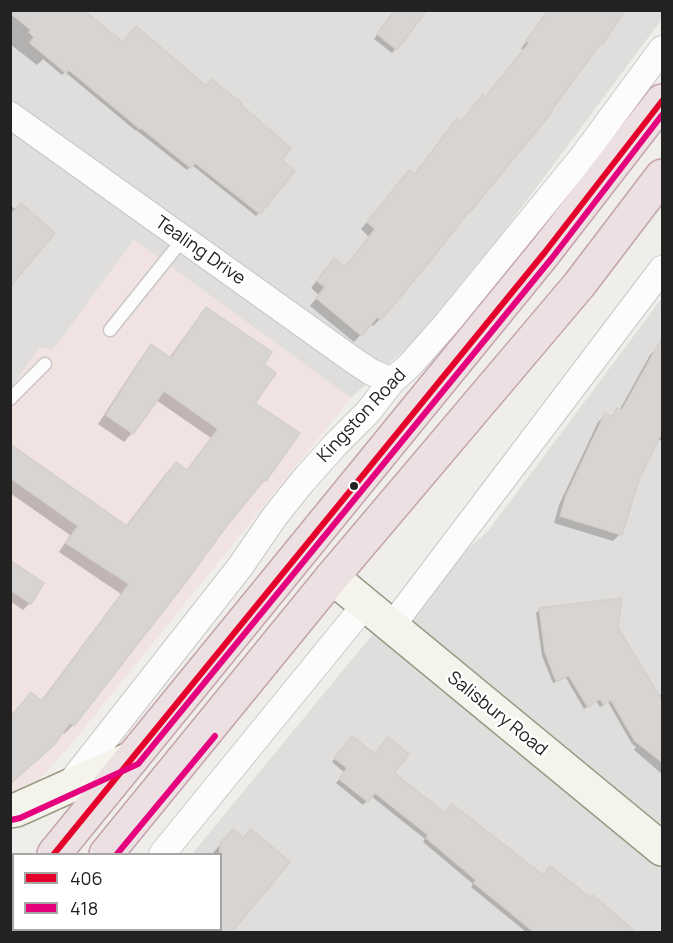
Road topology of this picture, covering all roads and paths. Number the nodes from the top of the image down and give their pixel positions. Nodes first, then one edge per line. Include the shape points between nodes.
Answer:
1 (663, 49) edge
2 (663, 101) edge
3 (10, 115) edge
4 (663, 176) edge
5 (183, 239) junction
6 (663, 269) edge
7 (111, 330) dead end
8 (45, 364) dead end
9 (392, 381) junction
10 (10, 399) edge
11 (332, 578) junction
12 (365, 605) junction
13 (391, 627) junction
14 (132, 758) junction
15 (67, 787) junction
16 (10, 811) edge
17 (663, 849) edge
18 (56, 853) edge
19 (108, 853) edge
20 (164, 853) edge

1 - 9 street, Kingston Road via 455,314
2 - 14 highway, Kingston Road via 545,252
3 - 5 street, Tealing Drive
4 - 11 highway via 579,285
5 - 7 lane
5 - 9 street, Tealing Drive via 353,360
6 - 13 street
8 - 10 lane
9 - 15 street, Kingston Road via 303,481
11 - 12 street, Salisbury Road
11 - 19 highway
12 - 13 street, Salisbury Road
12 - 20 street
13 - 17 street, Salisbury Road
14 - 15 street
14 - 18 highway, Kingston Road
15 - 16 street

